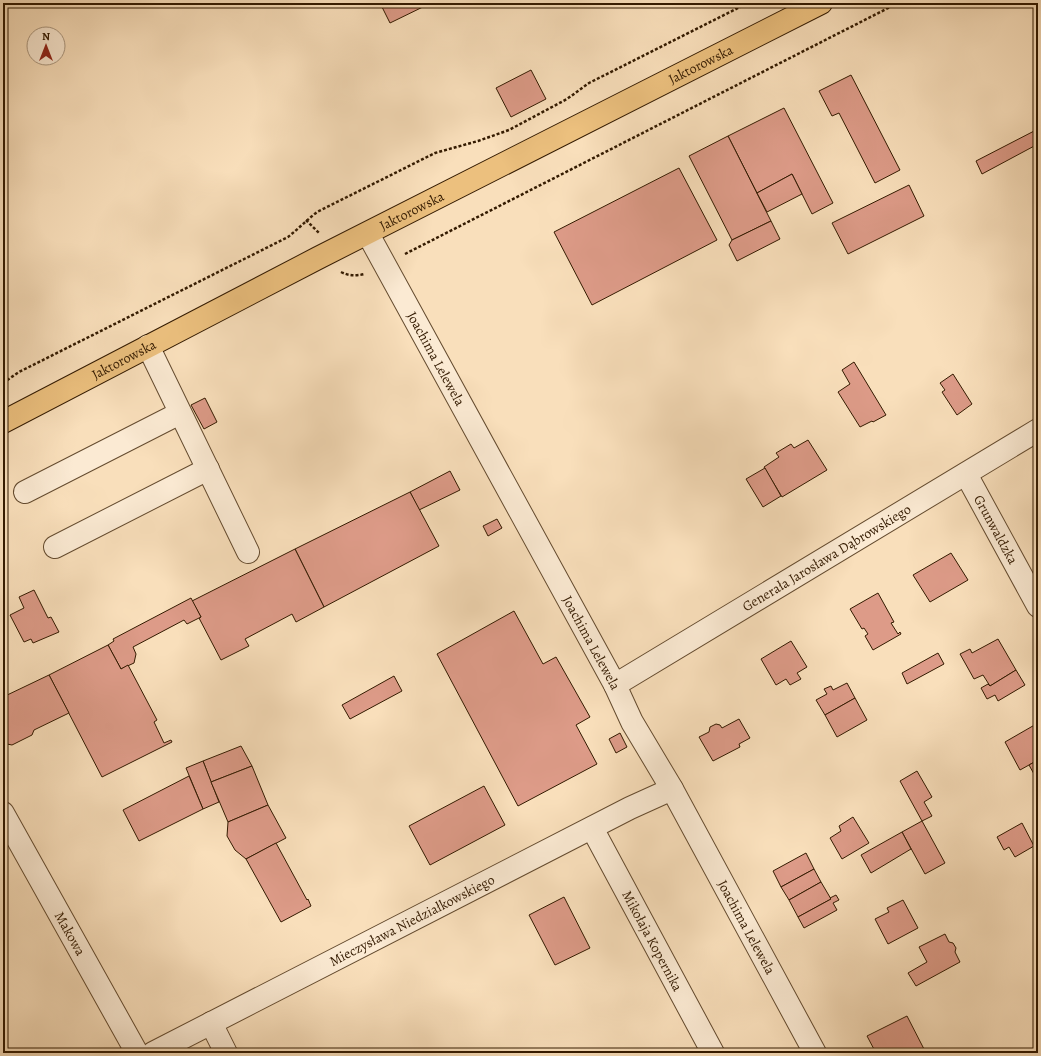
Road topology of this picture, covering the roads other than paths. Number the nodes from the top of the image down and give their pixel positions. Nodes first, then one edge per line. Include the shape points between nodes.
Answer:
1 (821, 3) edge
2 (368, 234) junction
3 (148, 346) junction
4 (180, 413) junction
5 (3, 422) edge
6 (1038, 430) edge
7 (208, 470) junction
8 (966, 474) junction
9 (25, 492) dead end
10 (55, 547) dead end
11 (248, 552) dead end
12 (1038, 606) edge
13 (615, 684) junction
14 (672, 789) junction
15 (3, 813) edge
16 (592, 828) junction
17 (211, 1023) junction
18 (137, 1053) edge
19 (153, 1053) edge
20 (226, 1053) edge
21 (713, 1053) edge
22 (815, 1053) edge

1 - 2 main road, Jaktorowska
2 - 3 main road, Jaktorowska
2 - 13 street, Joachima Lelewela
3 - 4 street
3 - 5 main road, Jaktorowska
4 - 7 street
4 - 9 street
6 - 8 street, Generała Jarosława Dąbrowskiego
7 - 10 street
7 - 11 street
8 - 12 street, Grunwaldzka
8 - 13 street, Generała Jarosława Dąbrowskiego
13 - 14 street, Joachima Lelewela via 632,722
14 - 16 street, Mieczysława Niedziałkowskiego
14 - 22 street, Joachima Lelewela
15 - 18 street, Makowa
16 - 17 street, Mieczysława Niedziałkowskiego
16 - 21 street, Mikołaja Kopernika
17 - 19 street, Mieczysława Niedziałkowskiego
17 - 20 street

